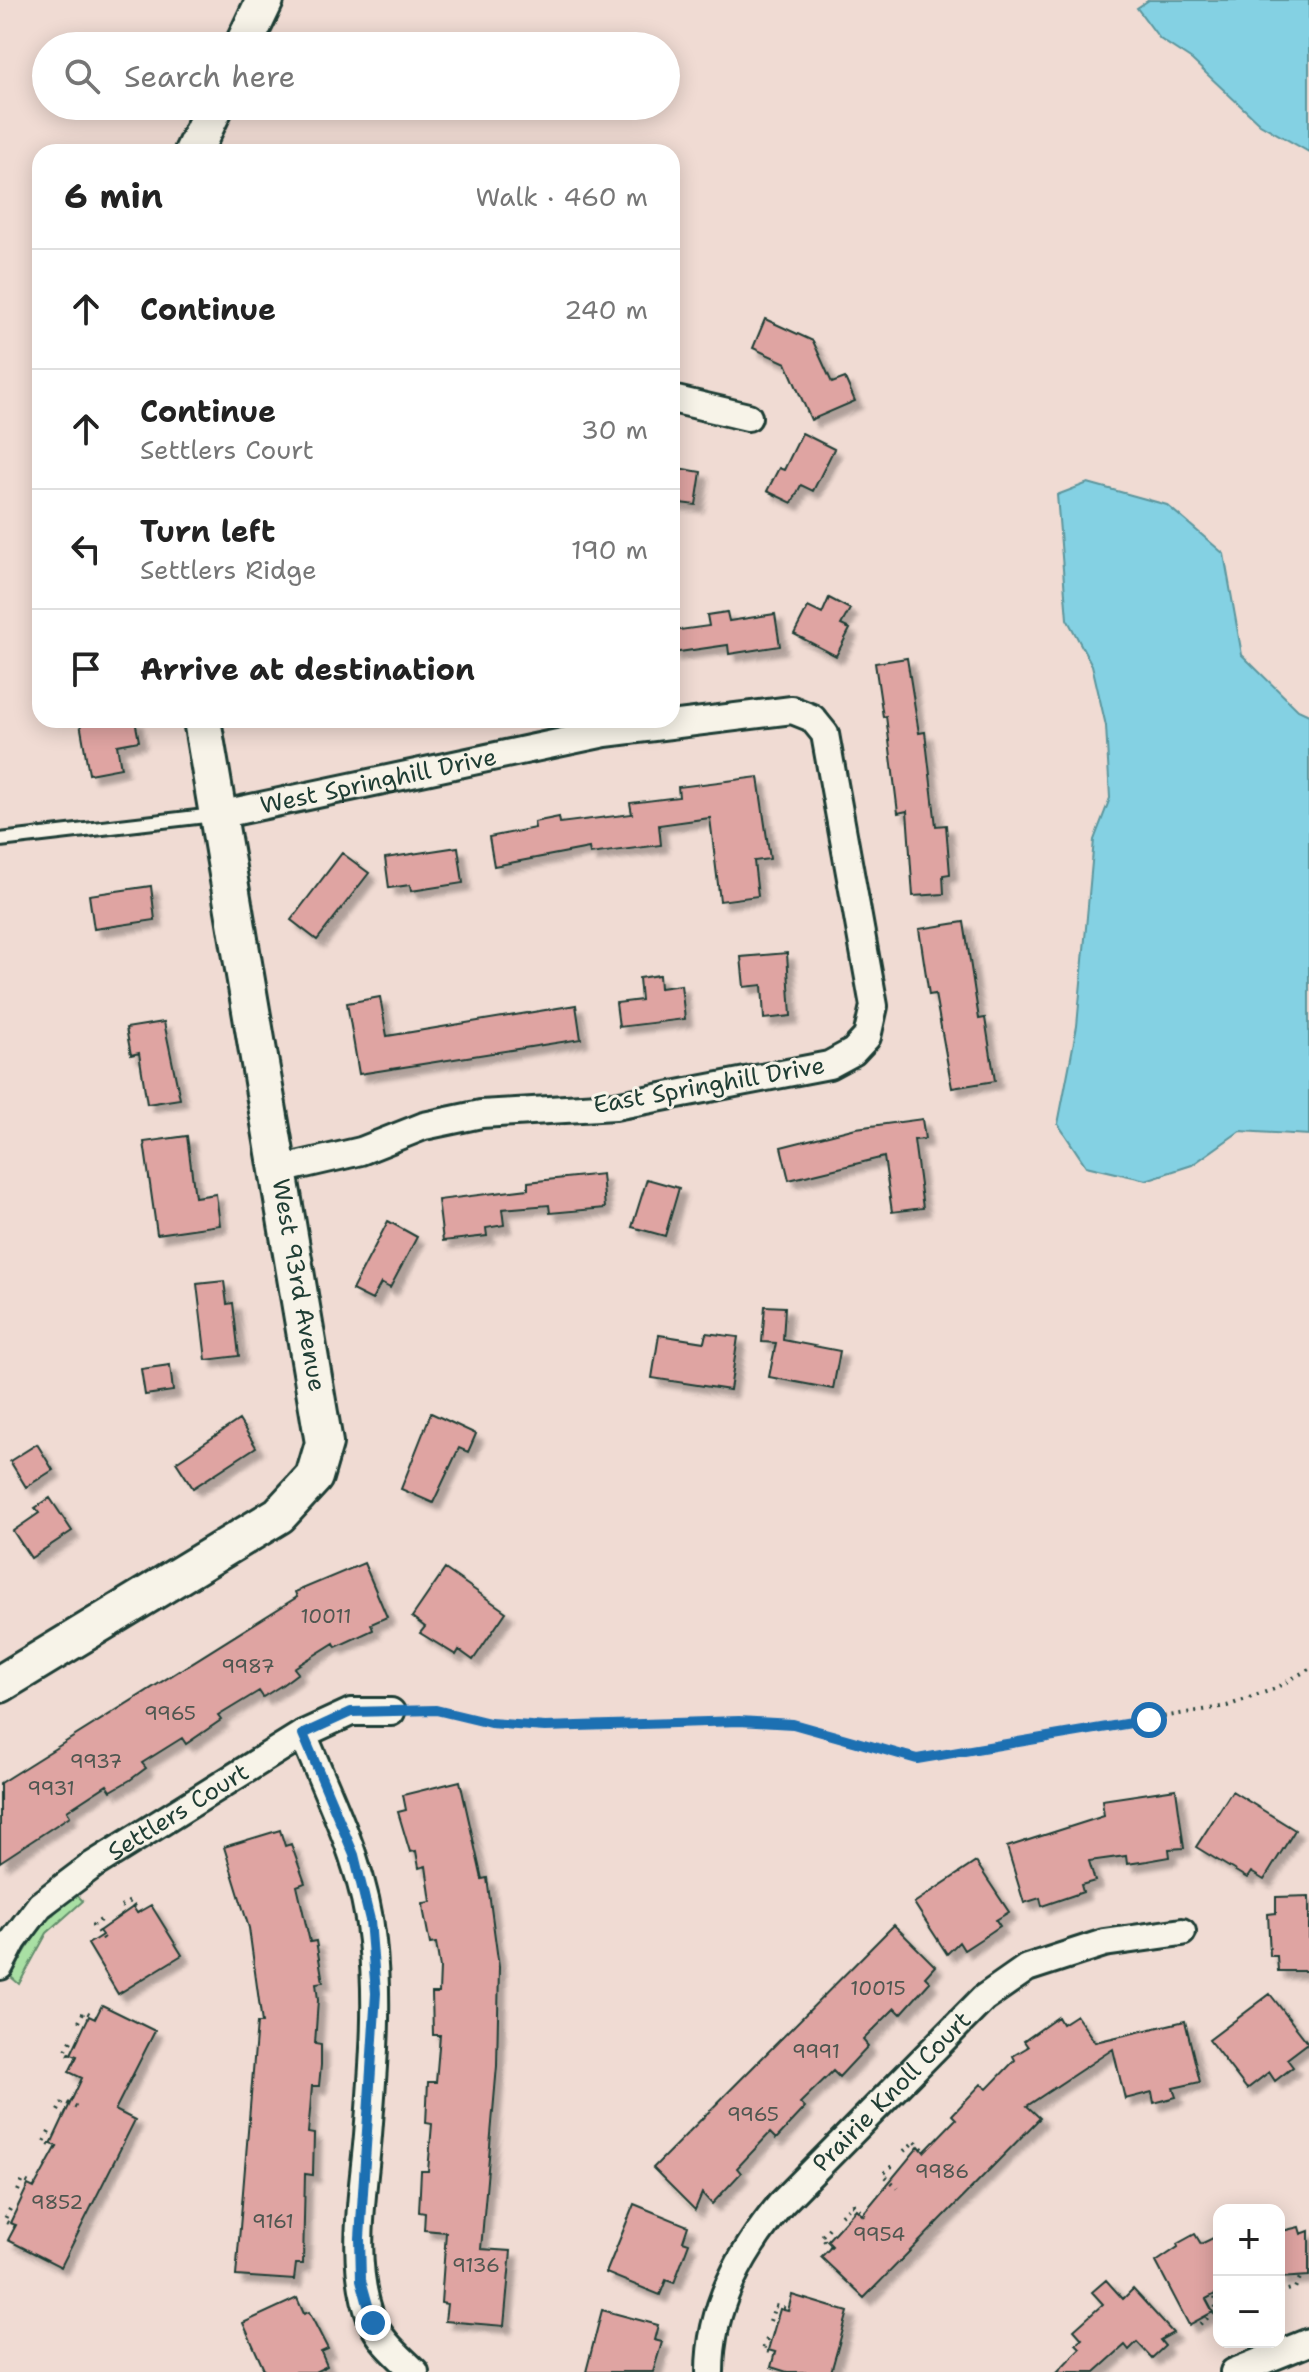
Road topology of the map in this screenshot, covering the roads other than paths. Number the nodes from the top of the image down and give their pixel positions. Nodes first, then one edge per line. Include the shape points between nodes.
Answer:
1 (265, 0) edge
2 (250, 32) edge
3 (208, 120) edge
4 (197, 144) edge
5 (680, 401) edge
6 (748, 417) dead end
7 (680, 723) edge
8 (203, 728) edge
9 (641, 728) edge
10 (218, 815) junction
11 (0, 840) edge
12 (847, 864) joint
13 (279, 1170) junction
14 (0, 1684) edge
15 (391, 1712) road end
16 (303, 1734) junction
17 (1182, 1932) dead end
18 (0, 1966) edge
19 (1309, 2342) edge
20 (415, 2372) edge
21 (710, 2372) edge
22 (1234, 2372) edge

1 - 2 street
3 - 4 street
5 - 6 street
7 - 12 street, West Springhill Drive via 780,709 802,712 825,734
8 - 10 street, West 93rd Avenue
9 - 10 street, West Springhill Drive
10 - 11 lane
10 - 13 street, West 93rd Avenue
12 - 13 street, East Springhill Drive via 868,960 873,1018 867,1037 841,1060 615,1106 481,1114
13 - 14 street, West 93rd Avenue via 323,1421 324,1443 314,1477 292,1505 262,1527
15 - 16 street, Settlers Court via 351,1712
16 - 18 street, Settlers Court via 63,1886 40,1905
16 - 20 street via 354,1855 373,1945 376,1993 361,2280 373,2323
17 - 21 street, Prairie Knoll Court via 1070,1952 1027,1968 984,1998 755,2234 721,2305
19 - 22 street

